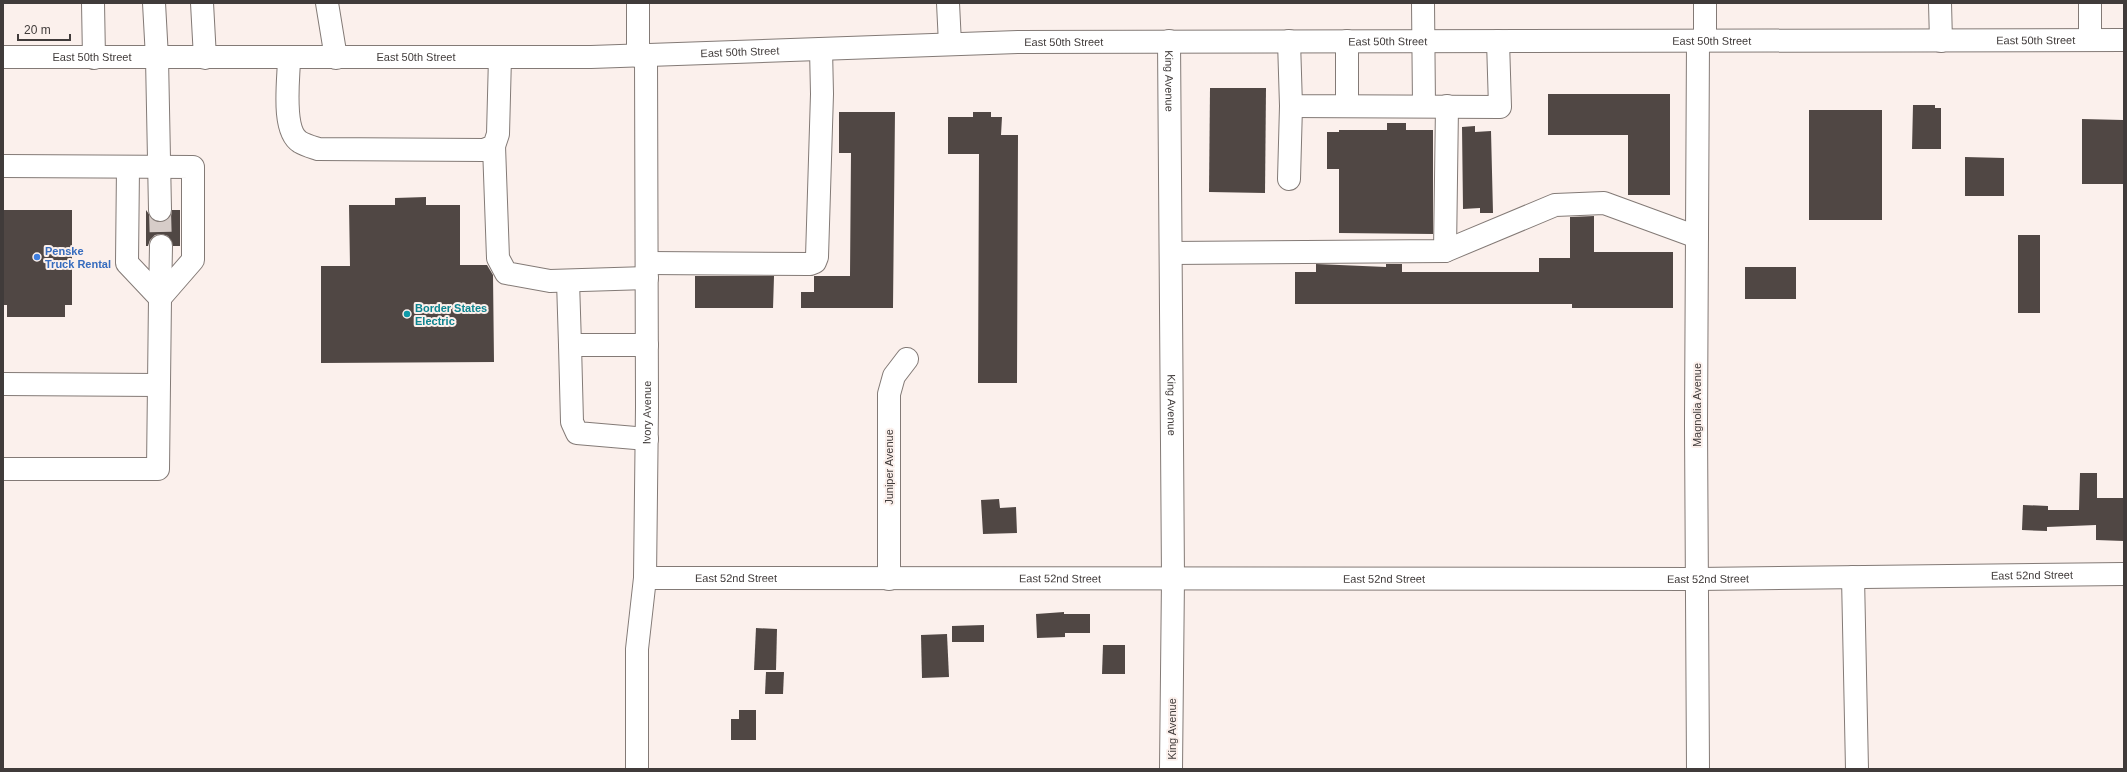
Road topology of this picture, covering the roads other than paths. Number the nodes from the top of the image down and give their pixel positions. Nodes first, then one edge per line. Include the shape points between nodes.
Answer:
1 (93, 3) edge
2 (154, 3) edge
3 (202, 3) edge
4 (327, 3) edge
5 (638, 3) edge
6 (948, 3) edge
7 (1423, 3) edge
8 (1705, 3) edge
9 (1940, 3) edge
10 (2090, 3) edge
11 (2090, 40) junction
12 (2124, 40) edge
13 (1169, 41) junction
14 (1289, 41) junction
15 (1347, 41) junction
16 (1423, 41) junction
17 (1498, 41) junction
18 (1701, 41) junction
19 (1940, 41) junction
20 (950, 44) junction
21 (820, 49) junction
22 (642, 56) junction
23 (3, 57) edge
24 (500, 57) junction
25 (94, 58) junction
26 (157, 58) junction
27 (205, 58) junction
28 (289, 58) junction
29 (336, 58) junction
30 (1347, 105) junction
31 (1291, 106) junction
32 (1424, 106) junction
33 (1447, 106) junction
34 (494, 146) junction
35 (3, 166) edge
36 (128, 167) junction
37 (160, 167) junction
38 (1289, 179) dead end
39 (160, 210) tunnel mouth
40 (1697, 237) junction
41 (161, 246) tunnel mouth
42 (1445, 251) junction
43 (1170, 253) junction
44 (647, 271) junction
45 (568, 281) junction
46 (160, 298) junction
47 (570, 345) junction
48 (648, 345) junction
49 (907, 359) dead end
50 (3, 384) edge
51 (158, 385) junction
52 (647, 439) junction
53 (3, 469) edge
54 (2124, 574) edge
55 (1853, 577) junction
56 (645, 578) junction
57 (1173, 578) junction
58 (1697, 579) junction
59 (889, 580) junction
60 (637, 769) edge
61 (1172, 769) edge
62 (1698, 769) edge
63 (1857, 769) edge

1 - 25 street
2 - 26 street
3 - 27 street
4 - 29 street
5 - 22 street, Ivory Avenue
6 - 20 street
7 - 16 street
8 - 18 street, Magnolia Avenue
9 - 19 street
10 - 11 street
11 - 12 street, East 50th Street
11 - 19 street, East 50th Street
13 - 14 street, East 50th Street
13 - 20 street, East 50th Street
13 - 43 street, King Avenue
14 - 15 street, East 50th Street
14 - 31 street
15 - 16 street, East 50th Street
15 - 30 street
16 - 17 street, East 50th Street
16 - 32 street
17 - 18 street, East 50th Street
17 - 33 street via 1500,107
18 - 19 street, East 50th Street
18 - 40 street, Magnolia Avenue
20 - 21 street, East 50th Street
21 - 22 street, East 50th Street
21 - 44 street via 822,94 816,262
22 - 24 street, East 50th Street
22 - 44 street, Ivory Avenue
23 - 25 street, East 50th Street
24 - 29 street, East 50th Street
24 - 34 street via 498,134
25 - 26 street, East 50th Street
26 - 27 street, East 50th Street
26 - 37 street
27 - 28 street, East 50th Street
28 - 29 street, East 50th Street
28 - 34 street via 288,117 291,132 299,142 318,149 484,150
30 - 31 street
30 - 32 street
31 - 38 street
32 - 33 street
33 - 42 street
34 - 45 street via 498,258 506,273 550,281
35 - 36 street
36 - 37 street
36 - 46 street via 127,262
37 - 39 street
37 - 46 street via 193,167 193,260
40 - 42 street via 1604,203 1555,205
40 - 58 street, Magnolia Avenue
41 - 46 street
42 - 43 street
43 - 57 street, King Avenue
44 - 45 street
44 - 48 street, Ivory Avenue
45 - 47 street
46 - 51 street
47 - 48 street
47 - 52 street via 572,422 577,433
48 - 52 street, Ivory Avenue
49 - 59 street, Juniper Avenue via 894,376 889,394
50 - 51 street
51 - 53 street via 158,469
52 - 56 street, Ivory Avenue
54 - 55 street, East 52nd Street
55 - 58 street, East 52nd Street
55 - 63 street
56 - 59 street, East 52nd Street
56 - 60 street, Ivory Avenue via 637,649
57 - 58 street, East 52nd Street
57 - 59 street, East 52nd Street
57 - 61 street, King Avenue
58 - 62 street, Magnolia Avenue

